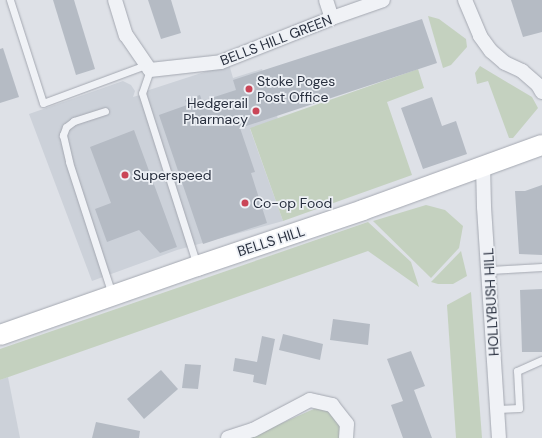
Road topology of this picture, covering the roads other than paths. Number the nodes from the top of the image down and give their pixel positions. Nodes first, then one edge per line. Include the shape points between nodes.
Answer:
1 (10, 0) edge
2 (115, 0) edge
3 (326, 0) edge
4 (383, 0) edge
5 (465, 0) edge
6 (332, 18) junction
7 (148, 68) junction
8 (542, 92) edge
9 (105, 111) dead end
10 (542, 145) edge
11 (483, 165) junction
12 (197, 266) junction
13 (542, 267) edge
14 (490, 270) junction
15 (113, 296) junction
16 (0, 335) edge
17 (542, 360) edge
18 (498, 409) junction
19 (228, 438) edge
20 (346, 438) edge
21 (499, 438) edge

1 - 7 lane via 43,103
2 - 7 street via 126,35
3 - 6 street
4 - 6 street, BELLS HILL GREEN
5 - 8 street via 480,36 491,51 505,63 522,70
6 - 7 street, BELLS HILL GREEN via 221,62
7 - 12 lane via 142,93
9 - 15 lane via 74,121 66,127 63,135 69,162
10 - 11 main road, BELLS HILL
11 - 12 main road, BELLS HILL via 363,210
11 - 14 street, HOLLYBUSH HILL
12 - 15 main road, BELLS HILL
13 - 14 lane
14 - 18 street, HOLLYBUSH HILL
15 - 16 main road, BELLS HILL
17 - 18 lane via 517,371 519,408
18 - 21 street, HOLLYBUSH HILL
19 - 20 street via 253,430 310,400 332,405 347,424

